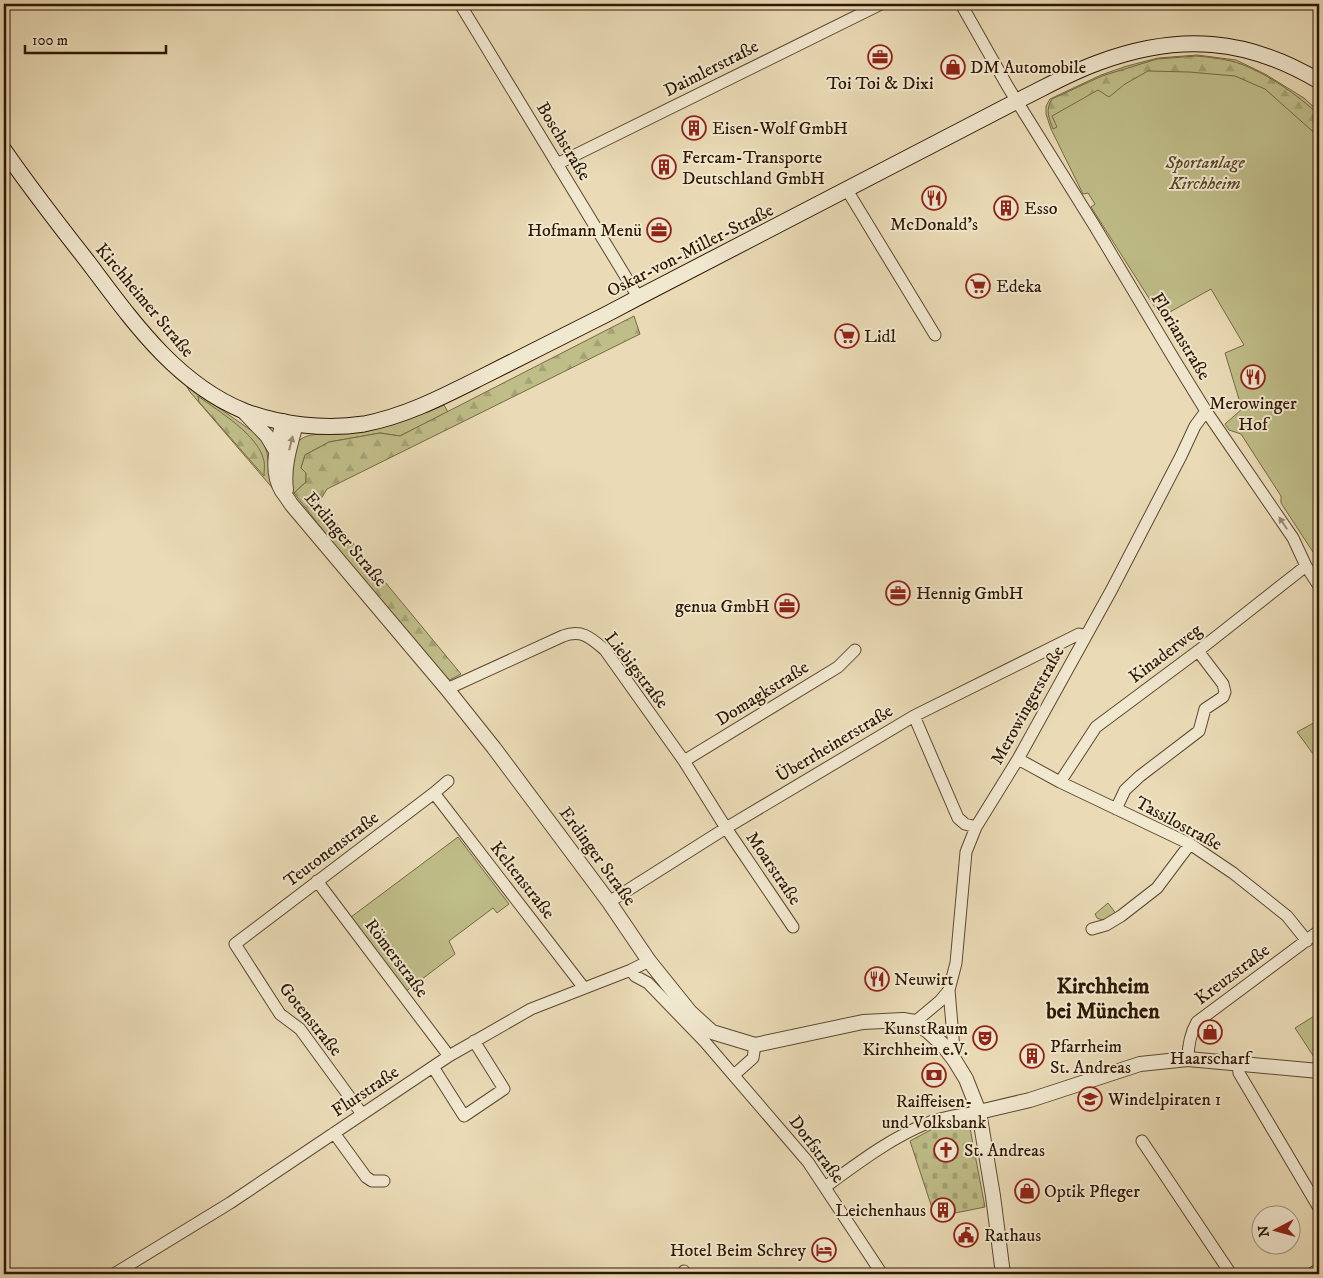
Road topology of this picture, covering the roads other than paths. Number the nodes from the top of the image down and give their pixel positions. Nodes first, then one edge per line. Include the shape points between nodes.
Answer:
1 (460, 4) edge
2 (881, 4) edge
3 (961, 4) edge
4 (1319, 82) edge
5 (1017, 101) junction
6 (4, 150) edge
7 (557, 164) junction
8 (847, 190) junction
9 (638, 297) junction
10 (935, 335) dead end
11 (241, 410) junction
12 (1206, 411) junction
13 (289, 422) junction
14 (276, 452) junction
15 (288, 498) junction
16 (1306, 566) junction
17 (1319, 586) edge
18 (1086, 636) junction
19 (855, 650) dead end
20 (1198, 651) junction
21 (447, 689) junction
22 (914, 716) junction
23 (1018, 759) junction
24 (684, 761) junction
25 (448, 781) dead end
26 (1060, 782) junction
27 (434, 793) junction
28 (1116, 809) junction
29 (976, 827) junction
30 (726, 828) junction
31 (1190, 844) junction
32 (317, 881) junction
33 (609, 902) junction
34 (793, 927) dead end
35 (1092, 929) dead end
36 (1319, 932) edge
37 (1307, 941) junction
38 (235, 944) joint
39 (649, 961) junction
40 (631, 970) junction
41 (584, 988) junction
42 (949, 990) junction
43 (915, 1022) junction
44 (708, 1037) junction
45 (474, 1041) junction
46 (755, 1045) junction
47 (449, 1056) junction
48 (1188, 1059) junction
49 (955, 1061) junction
50 (1238, 1064) junction
51 (433, 1067) junction
52 (1319, 1071) edge
53 (734, 1075) junction
54 (979, 1112) junction
55 (362, 1114) junction
56 (334, 1133) junction
57 (1142, 1141) dead end
58 (384, 1181) dead end
59 (825, 1187) junction
60 (1319, 1208) edge
61 (1319, 1269) edge
62 (114, 1274) edge
63 (882, 1274) edge
64 (1003, 1274) edge
65 (1231, 1274) edge
66 (1311, 1274) edge

1 - 7 street, Boschstraße
2 - 7 street, Daimlerstraße
3 - 5 street, Florianstraße
4 - 5 main road, Oskar-von-Miller-Straße via 1284,62 1262,54 1210,43 1188,44 1145,48 1098,62
5 - 8 main road, Oskar-von-Miller-Straße
5 - 12 street, Florianstraße
6 - 11 main road, Kirchheimer Straße via 131,319 157,348 187,377
7 - 9 street, Boschstraße
8 - 9 main road, Oskar-von-Miller-Straße
8 - 10 street
9 - 13 main road, Oskar-von-Miller-Straße via 433,402 411,410 346,426
11 - 13 main road, Kirchheimer Straße
11 - 14 street via 267,436
16 -> 12 street, Florianstraße via 1292,538
12 - 18 street, Merowingerstraße via 1195,426
13 - 14 street, Erdinger Straße
15 -> 13 street, Erdinger Straße via 285,479
14 - 15 street, Erdinger Straße via 276,476
15 - 21 street, Erdinger Straße
16 - 17 street, Florianstraße
16 - 20 street, Kinaderweg
18 - 22 street, Überrheinerstraße via 1079,634
18 - 23 street, Merowingerstraße
19 - 24 street, Domagkstraße via 838,667
20 - 26 street, Kinaderweg via 1096,727
20 - 28 street via 1223,684 1225,692 1204,709 1199,731 1125,790
21 - 24 street, Liebigstraße via 562,636 571,633 589,636 605,650
21 - 33 street, Erdinger Straße
22 - 29 street via 958,818
22 - 30 street, Überrheinerstraße
23 - 26 street, Tassilostraße
23 - 29 street, Merowingerstraße
24 - 30 street, Liebigstraße
25 - 27 street, Teutonenstraße
26 - 28 street, Tassilostraße
27 - 32 street, Teutonenstraße
27 - 41 street, Keltenstraße
28 - 31 street, Tassilostraße
29 - 42 street, Merowingerstraße via 966,852 956,963
30 - 33 street, Überrheinerstraße
30 - 34 street, Moarstraße
31 - 35 street via 1157,888 1121,916
31 - 37 street, Tassilostraße via 1287,916
32 - 38 street, Teutonenstraße
32 - 47 street, Römerstraße
33 - 39 street, Erdinger Straße
36 - 37 street, Kreuzstraße
37 - 48 street, Kreuzstraße via 1197,1022 1188,1043
38 - 55 street, Gotenstraße via 280,1014 300,1029
39 - 40 street, Flurstraße
39 - 44 street, Erdinger Straße
40 - 41 street, Flurstraße
40 - 44 street, Dorfstraße
41 - 45 street, Flurstraße via 531,1009
42 - 43 street, Merowingerstraße
42 - 49 street
43 - 46 street, Erdinger Straße via 863,1022
43 - 49 street via 936,1038
44 - 46 street, Erdinger Straße
44 - 53 street, Dorfstraße
45 - 47 street, Flurstraße
45 - 51 street via 504,1089 464,1116
46 - 53 street via 753,1058
47 - 51 street, Flurstraße
48 - 50 street
48 - 54 street via 1140,1064 1030,1100
49 - 54 street
50 - 52 street
50 - 60 street via 1239,1073
51 - 55 street, Flurstraße
53 - 59 street, Dorfstraße via 808,1162
54 - 59 street via 960,1114 912,1130 863,1159
54 - 64 street
55 - 56 street, Flurstraße
56 - 58 street via 366,1177 372,1181
56 - 62 street, Flurstraße via 230,1203
57 - 65 street
59 - 63 street, Dorfstraße
61 - 66 street

